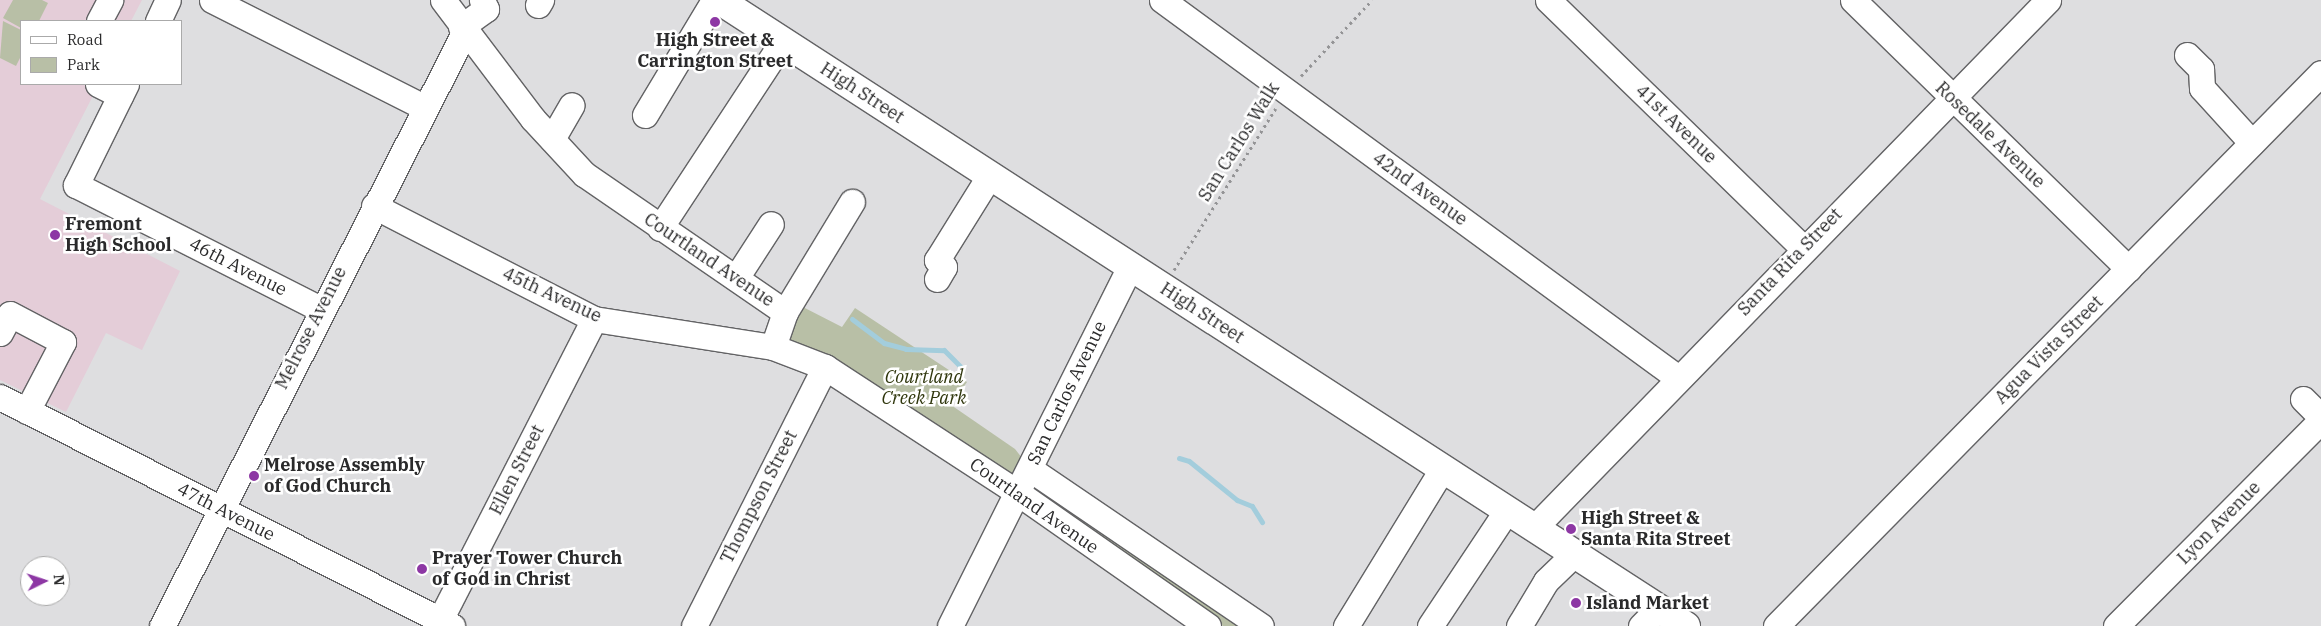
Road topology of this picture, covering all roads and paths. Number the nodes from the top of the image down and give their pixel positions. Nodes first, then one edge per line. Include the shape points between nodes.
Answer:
1 (110, 0) edge
2 (168, 0) edge
3 (212, 0) edge
4 (442, 0) edge
5 (482, 0) edge
6 (714, 0) edge
7 (719, 0) edge
8 (1162, 0) edge
9 (1372, 0) edge
10 (1548, 0) edge
11 (1853, 0) edge
12 (2048, 0) edge
13 (100, 20) edge
14 (158, 20) edge
15 (462, 30) junction
16 (783, 41) junction
17 (2187, 55) dead end
18 (2321, 73) edge
19 (102, 85) edge
20 (123, 90) edge
21 (1286, 91) junction
22 (1954, 99) junction
23 (572, 105) dead end
24 (424, 106) junction
25 (645, 115) dead end
26 (552, 140) junction
27 (2252, 143) junction
28 (990, 175) junction
29 (852, 202) dead end
30 (374, 206) junction
31 (770, 224) dead end
32 (660, 228) junction
33 (1803, 248) junction
34 (1130, 266) junction
35 (2129, 269) junction
36 (736, 278) junction
37 (937, 279) dead end
38 (1161, 286) junction
39 (320, 309) junction
40 (785, 312) junction
41 (594, 319) junction
42 (0, 333) edge
43 (773, 347) junction
44 (825, 367) junction
45 (1678, 378) junction
46 (0, 397) edge
47 (2303, 399) dead end
48 (27, 411) junction
49 (2321, 418) edge
50 (1030, 468) junction
51 (1443, 468) junction
52 (1018, 493) junction
53 (220, 509) junction
54 (1507, 510) junction
55 (1534, 528) junction
56 (1574, 554) junction
57 (1649, 617) edge
58 (446, 623) edge
59 (162, 626) edge
60 (694, 626) edge
61 (950, 626) edge
62 (1206, 626) edge
63 (1261, 626) edge
64 (1346, 626) edge
65 (1430, 626) edge
66 (1519, 626) edge
67 (1686, 626) edge
68 (1776, 626) edge
69 (2116, 626) edge

1 - 13 street
2 - 14 street
3 - 24 street
4 - 15 street, Courtland Avenue
5 - 15 street via 486,10
6 - 25 street
7 - 16 main road, High Street
8 - 21 street, 42nd Avenue
9 - 21 path, San Carlos Walk
10 - 33 street, 41st Avenue
11 - 22 street, Rosedale Avenue
12 - 22 street, Santa Rita Street
15 - 24 street, Melrose Avenue
15 - 26 street, Courtland Avenue
16 - 28 main road, High Street
16 - 32 street
17 - 27 street via 2201,69 2202,88
18 - 27 street, Agua Vista Street
19 - 20 street
20 - 39 street, 46th Avenue via 76,184
21 - 38 path, San Carlos Walk
21 - 45 street, 42nd Avenue
22 - 33 street, Santa Rita Street
22 - 35 street, Rosedale Avenue
23 - 26 street
24 - 30 street, Melrose Avenue
26 - 32 street, Courtland Avenue via 584,174
27 - 35 street, Agua Vista Street
28 - 34 main road, High Street
28 - 37 street via 937,260 944,267
29 - 40 street
30 - 39 street, Melrose Avenue
30 - 41 street, 45th Avenue
31 - 36 street
32 - 36 street, Courtland Avenue
33 - 45 street, Santa Rita Street
34 - 38 main road, High Street
34 - 50 street, San Carlos Avenue
35 - 68 street, Agua Vista Street
36 - 40 street, Courtland Avenue
38 - 51 main road, High Street
39 - 53 street, Melrose Avenue
40 - 43 street, Courtland Avenue
41 - 43 street, 45th Avenue
41 - 58 street, Ellen Street
42 - 48 street via 10,314 63,342
43 - 44 street, Courtland Avenue
44 - 52 street, Courtland Avenue
44 - 60 street, Thompson Street
45 - 55 street, Santa Rita Street
46 - 48 street, 47th Avenue
47 - 49 street
48 - 53 street, 47th Avenue
49 - 69 street, Lyon Avenue
50 - 52 street, San Carlos Avenue
50 - 63 street, Courtland Avenue
51 - 54 main road, High Street
51 - 64 street
52 - 61 street, San Carlos Avenue
52 - 62 street, Courtland Avenue
53 - 58 street, 47th Avenue
53 - 59 street, Melrose Avenue
54 - 55 main road, High Street
54 - 65 street
55 - 56 main road, High Street
56 - 57 main road, High Street
56 - 66 street via 1546,581
57 - 67 main road, High Street

